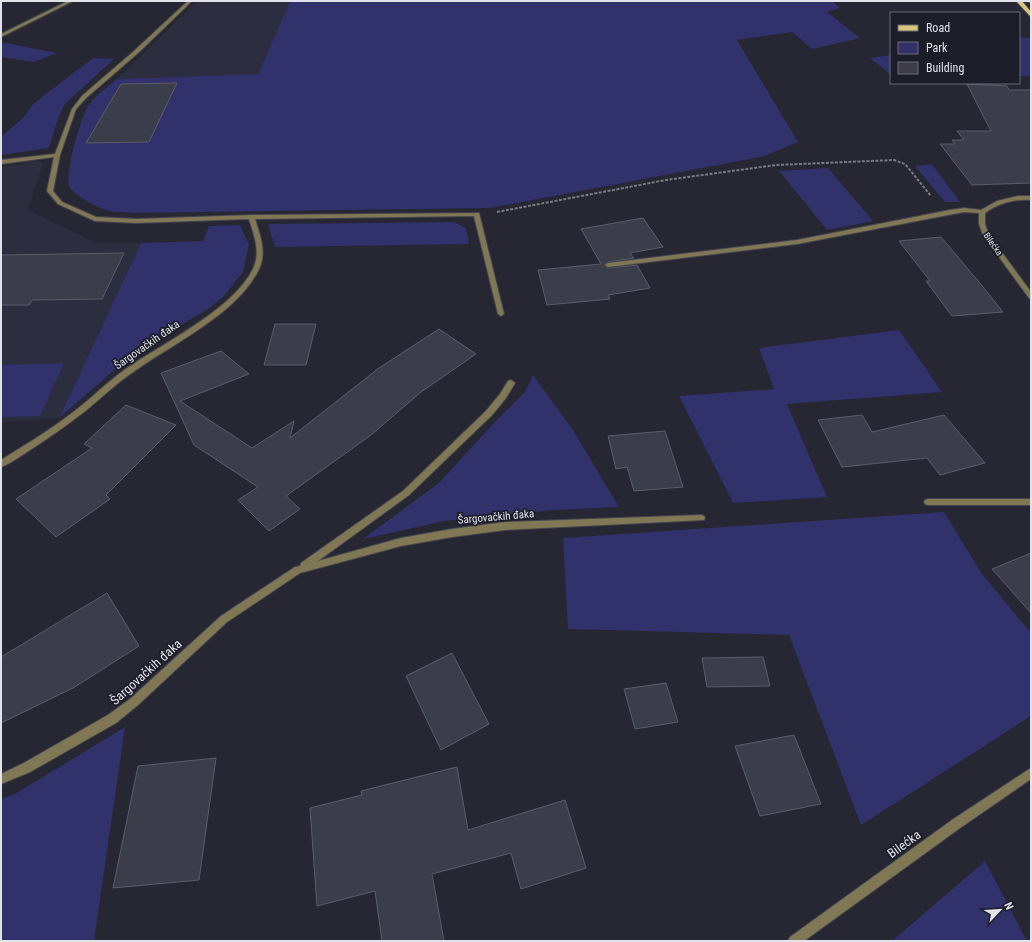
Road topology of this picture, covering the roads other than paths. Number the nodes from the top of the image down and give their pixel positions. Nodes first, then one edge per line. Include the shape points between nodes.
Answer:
1 (71, 1) edge
2 (190, 1) edge
3 (1019, 1) edge
4 (1031, 15) edge
5 (1, 36) edge
6 (56, 155) junction
7 (1, 162) edge
8 (1031, 198) edge
9 (982, 212) junction
10 (251, 217) junction
11 (608, 265) dead end
12 (1031, 297) edge
13 (501, 314) dead end
14 (511, 384) dead end
15 (1, 464) edge
16 (928, 502) dead end
17 (1031, 502) edge
18 (701, 518) dead end
19 (298, 570) junction
20 (1031, 773) edge
21 (1, 779) edge
22 (794, 941) edge

1 - 5 street
2 - 6 street via 79,103 74,109
3 - 4 main road
6 - 7 street
6 - 10 street via 50,191 60,203 95,218 136,221
8 - 9 street via 1002,201 992,204
9 - 11 street via 964,210 797,242
9 - 12 street, Bilećka via 984,232
10 - 13 street via 477,214
10 - 15 street, Šargovačkih đaka via 260,245 260,257 256,269 242,290 224,307 127,372 64,424
14 - 19 street, Šargovačkih đaka via 489,413 406,493
16 - 17 street
18 - 19 street, Šargovačkih đaka via 505,526 401,542
19 - 21 street, Šargovačkih đaka via 224,619 112,719 26,768
20 - 22 street, Bilećka

